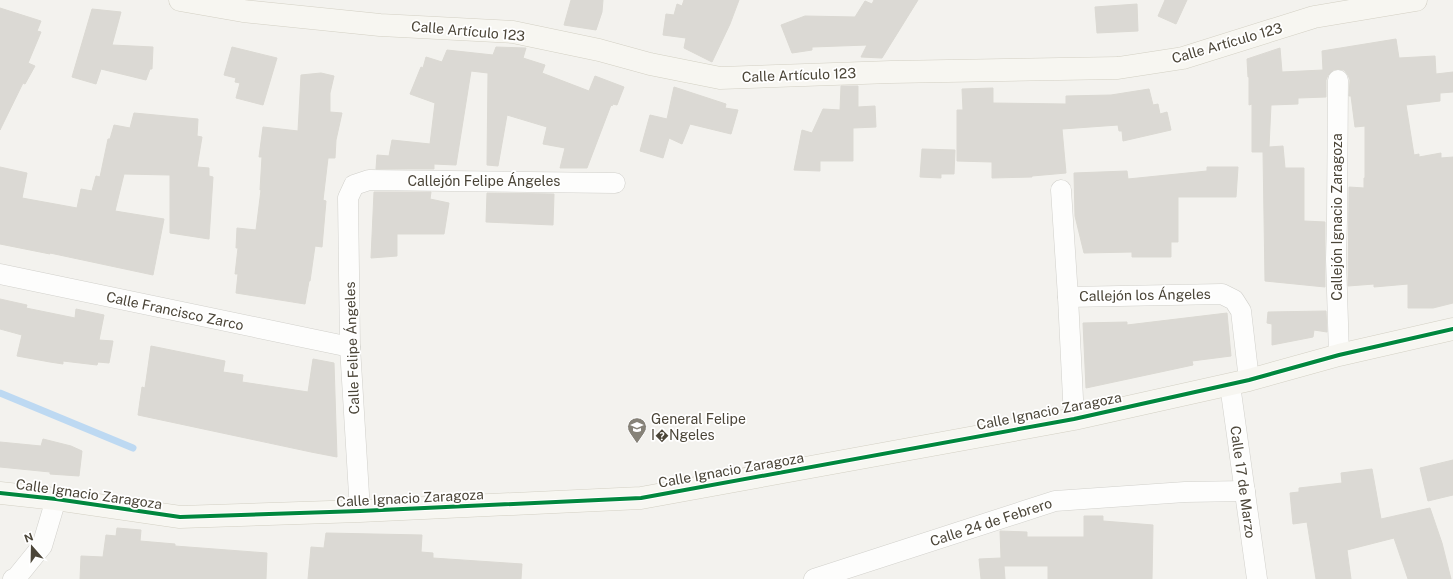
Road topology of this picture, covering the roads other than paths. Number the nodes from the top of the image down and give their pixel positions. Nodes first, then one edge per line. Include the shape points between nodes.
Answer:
1 (180, 0) edge
2 (1416, 0) edge
3 (1366, 4) edge
4 (1338, 80) dead end
5 (615, 183) dead end
6 (354, 185) joint
7 (1061, 190) dead end
8 (0, 274) edge
9 (1068, 297) junction
10 (1453, 329) edge
11 (350, 348) junction
12 (1339, 355) junction
13 (1239, 383) junction
14 (1074, 419) junction
15 (1244, 491) junction
16 (0, 493) edge
17 (56, 499) junction
18 (360, 511) junction
19 (13, 579) edge
20 (814, 579) edge
21 (1257, 579) edge

1 - 3 street, Calle Artículo 123 via 243,11 380,25 513,32 720,78 1118,68 1183,58 1314,16
2 - 3 street, Calle Artículo 123
4 - 12 street, Callejón Ignacio Zaragoza via 1336,259
5 - 6 street, Callejón Felipe Ángeles via 369,180
6 - 11 street, Calle Felipe Ángeles via 348,198
7 - 9 street
8 - 11 street, Calle Francisco Zarco
9 - 13 street, Callejón los Ángeles via 1222,294 1234,300 1241,311
9 - 14 street
10 - 12 street, Calle Ignacio Zaragoza
11 - 18 street, Calle Felipe Ángeles
12 - 13 street, Calle Ignacio Zaragoza
13 - 14 street, Calle Ignacio Zaragoza
13 - 15 street, Calle 17 de Marzo
14 - 18 street, Calle Ignacio Zaragoza via 641,498
15 - 20 street, Calle 24 de Febrero via 1185,492 1055,501
15 - 21 street, Calle 17 de Marzo
16 - 17 street, Calle Ignacio Zaragoza
17 - 18 street, Calle Ignacio Zaragoza via 180,517
17 - 19 street via 42,546

